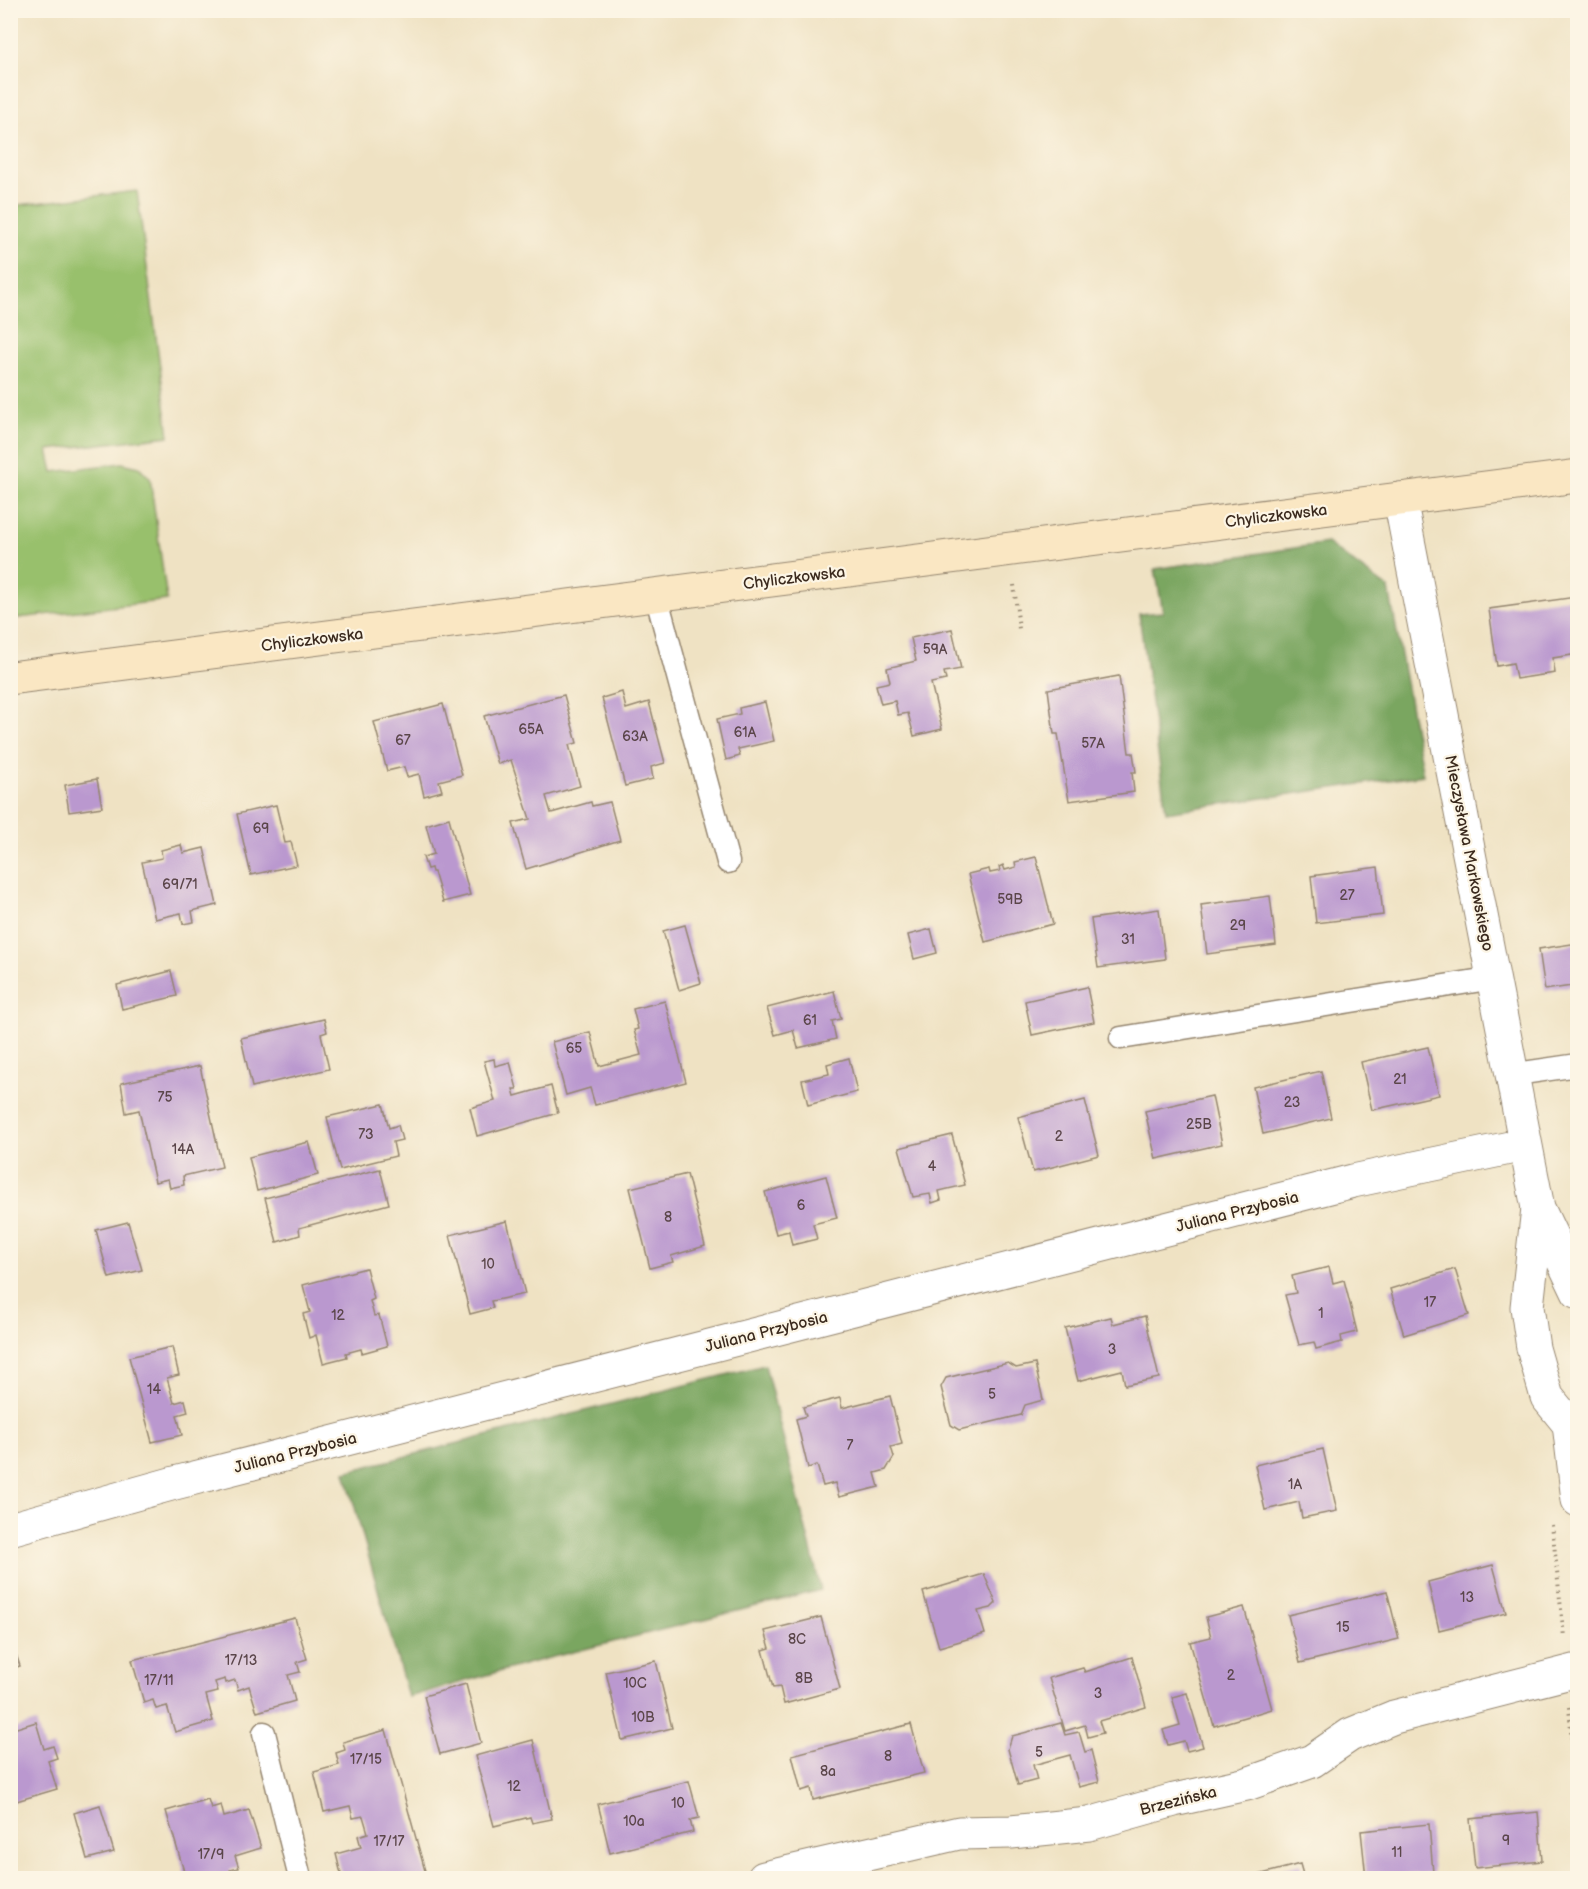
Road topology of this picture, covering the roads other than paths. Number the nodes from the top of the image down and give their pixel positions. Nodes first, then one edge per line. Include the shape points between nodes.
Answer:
1 (1578, 476) edge
2 (1400, 499) junction
3 (656, 595) junction
4 (10, 678) edge
5 (728, 862) dead end
6 (1494, 978) junction
7 (1120, 1038) dead end
8 (1578, 1065) edge
9 (1510, 1075) junction
10 (1524, 1145) junction
11 (1538, 1208) junction
12 (1578, 1292) edge
13 (1573, 1420) edge
14 (1578, 1500) edge
15 (10, 1529) edge
16 (1578, 1670) edge
17 (264, 1733) dead end
18 (300, 1878) edge
19 (764, 1878) edge

1 - 2 street, Chyliczkowska
2 - 3 street, Chyliczkowska
2 - 6 street, Mieczysława Markowskiego
3 - 4 street, Chyliczkowska
3 - 5 lane
6 - 7 lane
6 - 9 street, Mieczysława Markowskiego
8 - 9 lane
9 - 10 street, Mieczysława Markowskiego
10 - 11 street, Mieczysława Markowskiego
10 - 15 street, Juliana Przybosia via 1342,1184
11 - 12 street, Mieczysława Markowskiego
11 - 13 street, Mieczysława Markowskiego via 1527,1307 1533,1348 1547,1397
13 - 14 street, Mieczysława Markowskiego
16 - 19 street, Brzezińska via 1394,1717 1350,1734 1312,1761 1247,1784 1089,1824 959,1833
17 - 18 lane

